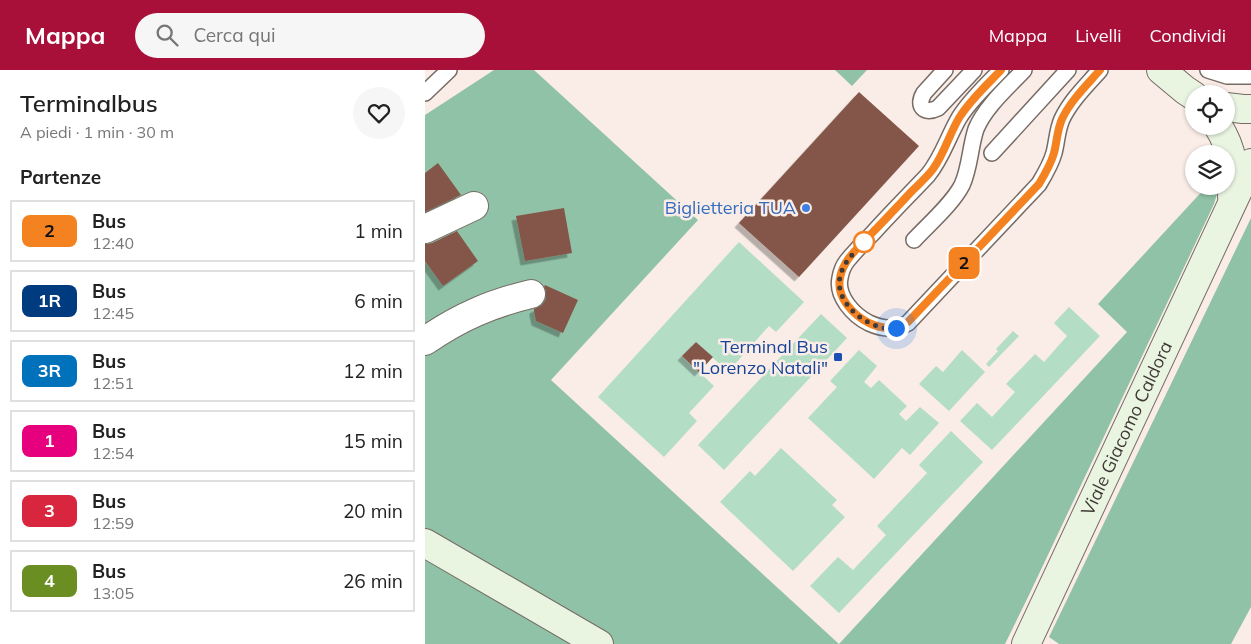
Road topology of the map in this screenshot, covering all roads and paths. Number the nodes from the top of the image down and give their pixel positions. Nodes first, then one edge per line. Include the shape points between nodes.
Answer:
1 (449, 70) edge
2 (945, 70) edge
3 (973, 70) edge
4 (1001, 70) edge
5 (1024, 70) edge
6 (1067, 70) edge
7 (1100, 70) edge
8 (1161, 70) edge
9 (1230, 70) edge
10 (1210, 71) edge
11 (1251, 76) edge
12 (1185, 90) edge
13 (425, 93) edge
14 (1235, 108) edge
15 (1251, 109) edge
16 (1223, 135) edge
17 (992, 153) dead end
18 (1251, 163) edge
19 (474, 206) dead end
20 (1228, 214) junction
21 (425, 229) edge
22 (915, 240) dead end
23 (531, 294) dead end
24 (425, 341) edge
25 (425, 543) edge
26 (599, 644) edge
27 (1026, 644) edge

1 - 13 lane
2 - 3 lane via 923,95 920,102 924,109 938,108
4 - 7 lane via 963,111 932,169 844,266 839,282 841,295 866,322 890,328 903,326 1039,184 1052,159 1063,118
5 - 22 lane via 982,117 959,190
6 - 17 lane
8 - 12 main road
9 - 10 lane
10 - 11 lane via 1227,76
14 - 15 main road
16 - 20 main road, Viale Giacomo Caldora via 1233,163
18 - 20 main road, Viale Giacomo Caldora
19 - 21 street
20 - 27 main road, Viale Giacomo Caldora
23 - 24 street via 475,312
25 - 26 main road

